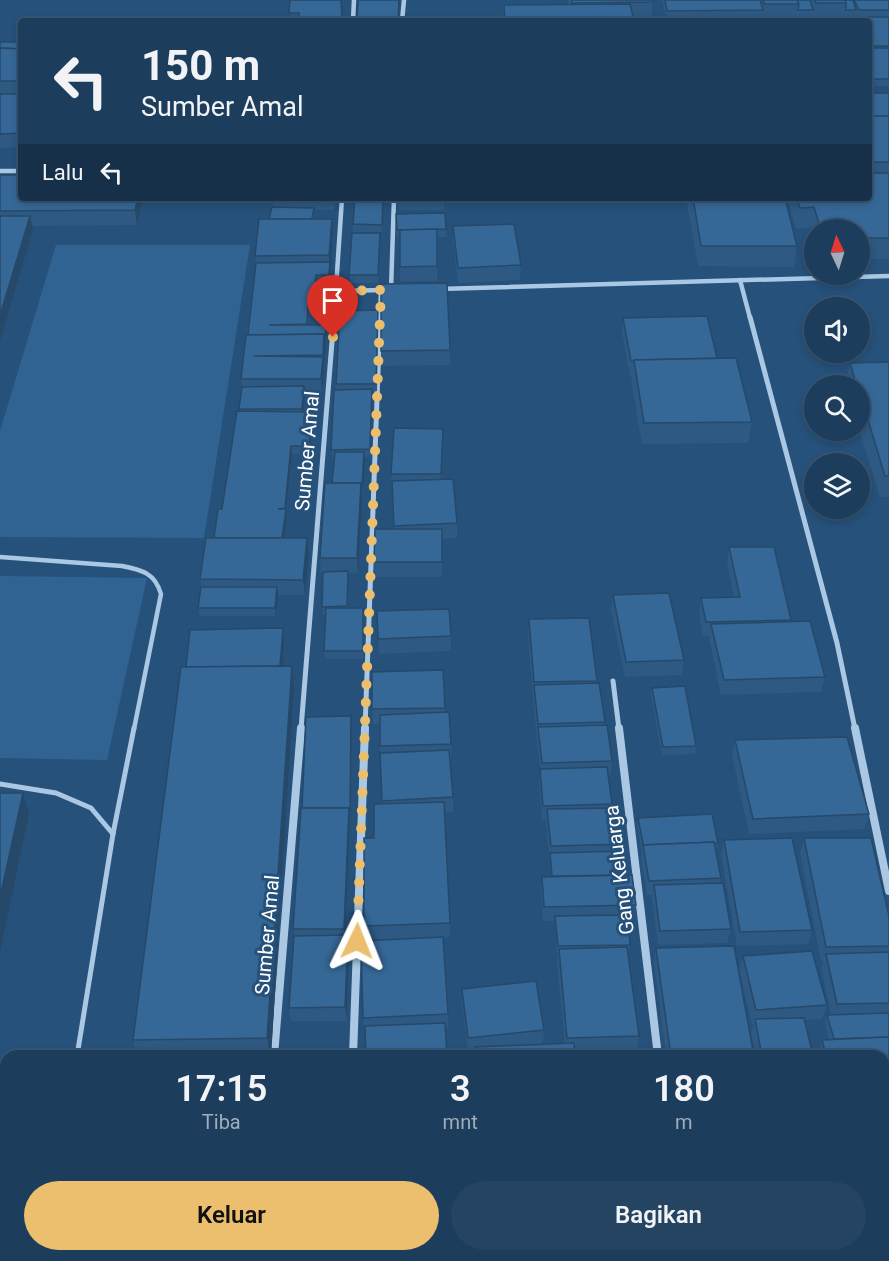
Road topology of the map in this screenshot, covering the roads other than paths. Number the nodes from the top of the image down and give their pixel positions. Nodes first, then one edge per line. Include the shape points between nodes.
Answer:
1 (354, 0) edge
2 (404, 0) edge
3 (353, 18) edge
4 (402, 18) edge
5 (0, 171) edge
6 (18, 171) edge
7 (342, 201) edge
8 (394, 201) edge
9 (889, 276) edge
10 (740, 280) junction
11 (437, 289) edge
12 (381, 290) junction
13 (391, 290) junction
14 (402, 290) edge
15 (336, 291) junction
16 (0, 557) edge
17 (614, 681) dead end
18 (0, 784) edge
19 (113, 834) junction
20 (889, 891) edge
21 (78, 1050) edge
22 (274, 1050) edge
23 (353, 1050) edge
24 (657, 1050) edge

1 - 3 street
2 - 4 street
5 - 6 street
7 - 15 street, Sumber Amal
8 - 13 street
9 - 10 street
10 - 11 street
10 - 20 street via 837,643
12 - 13 street
12 - 15 street
12 - 23 street
13 - 14 street
15 - 22 street, Sumber Amal
16 - 19 lane via 125,566 150,574 158,582 161,594
17 - 24 street, Gang Keluarga
18 - 19 lane via 56,793 91,808
19 - 21 lane

